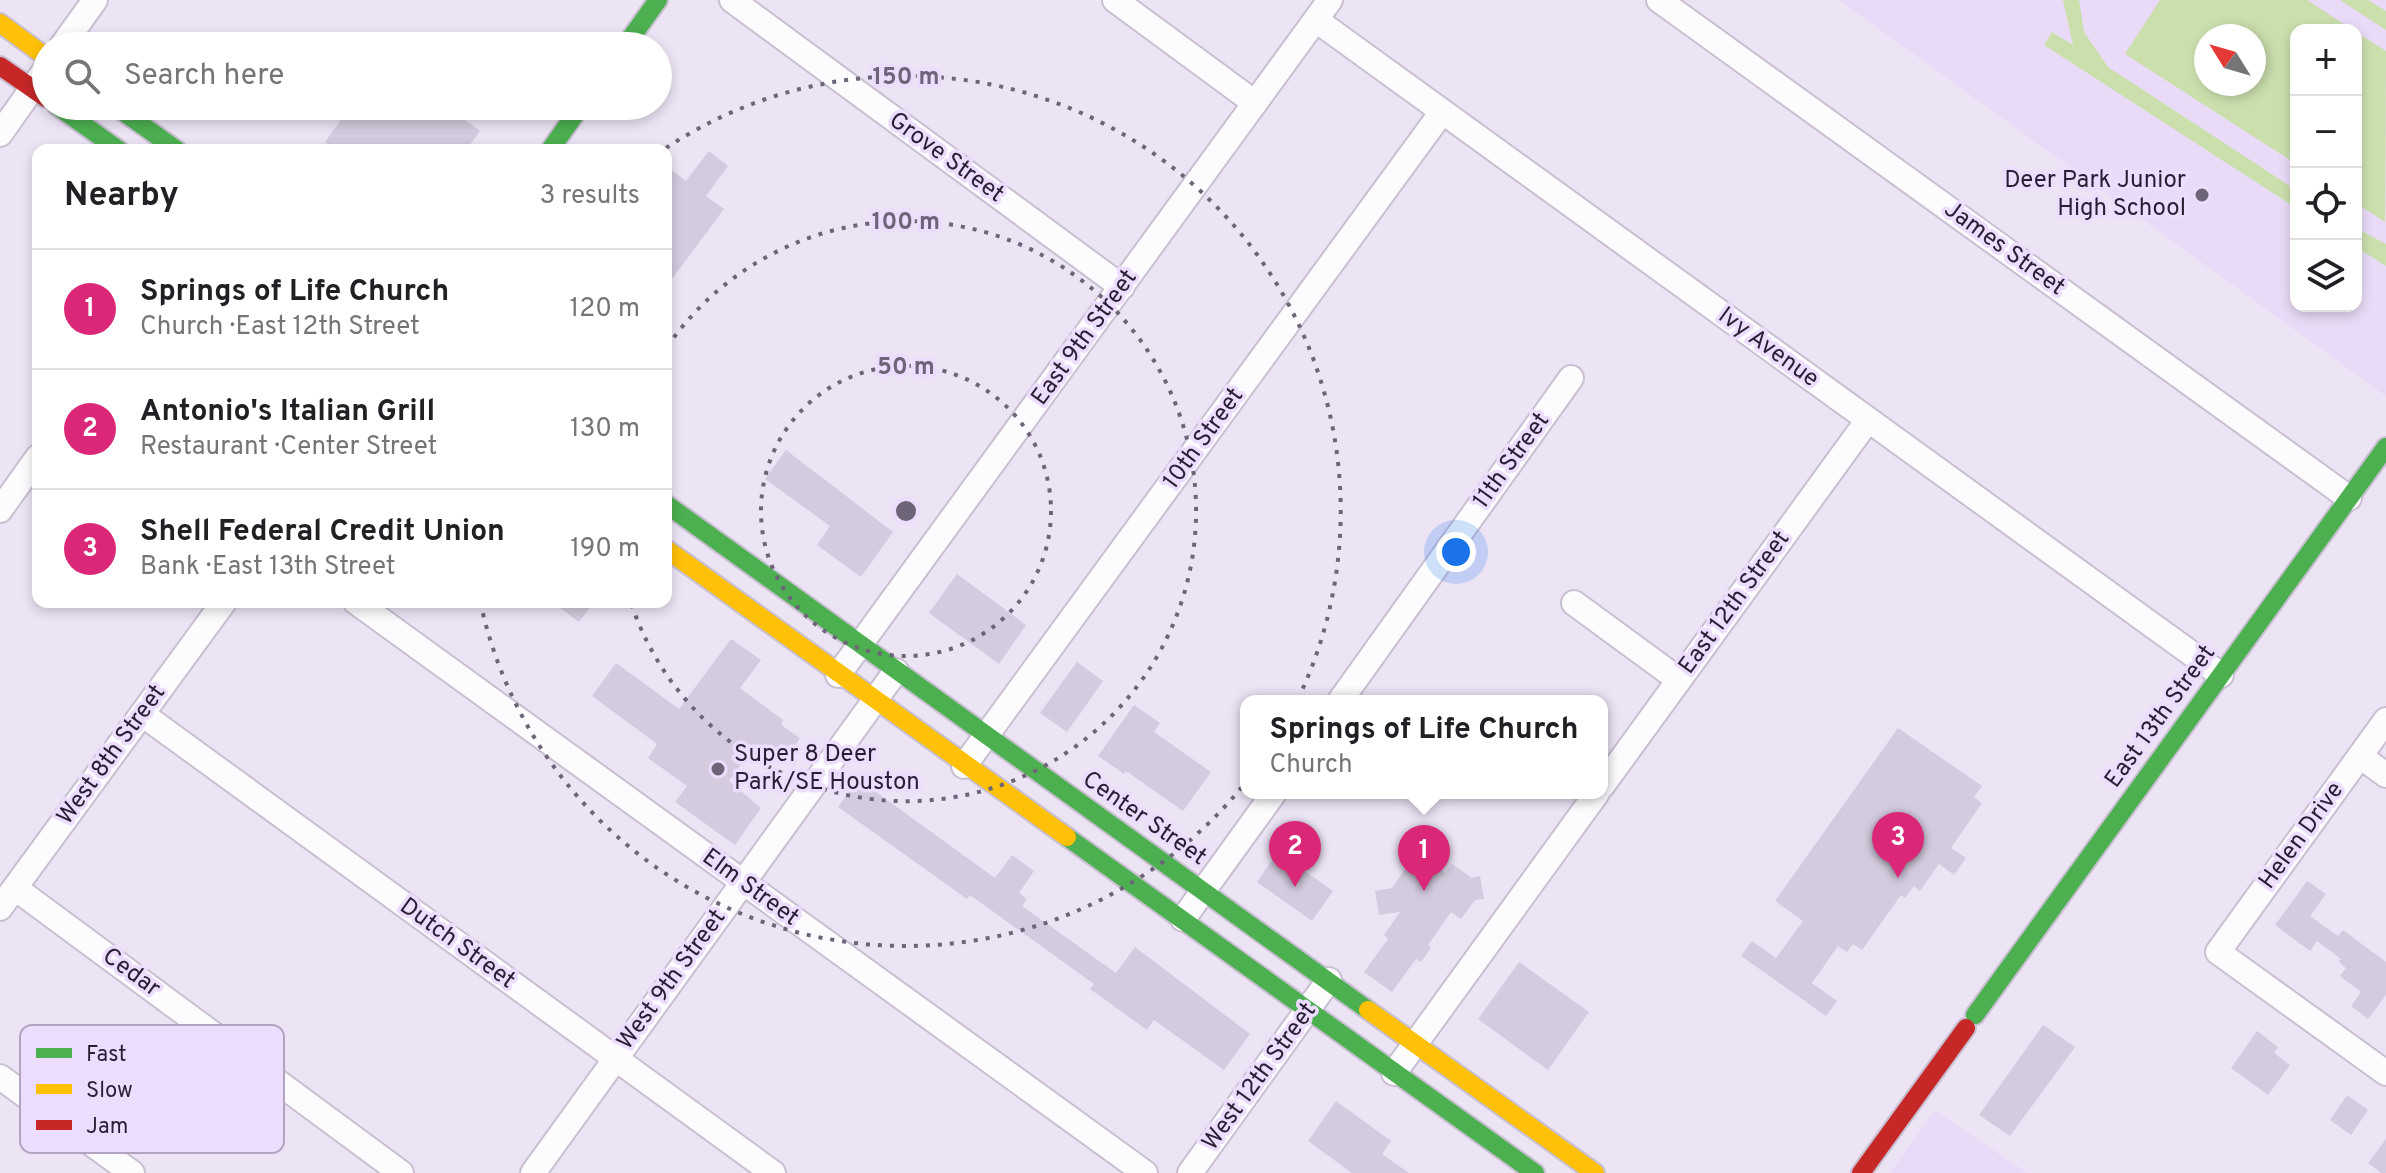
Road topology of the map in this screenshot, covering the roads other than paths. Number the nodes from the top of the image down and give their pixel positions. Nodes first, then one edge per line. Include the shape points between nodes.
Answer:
1 (95, 0) edge
2 (658, 0) edge
3 (732, 0) edge
4 (1115, 0) edge
5 (1330, 0) edge
6 (1659, 0) edge
7 (1316, 20) junction
8 (0, 23) edge
9 (72, 32) edge
10 (635, 32) edge
11 (32, 47) edge
12 (0, 66) edge
13 (32, 80) edge
14 (32, 97) edge
15 (1255, 103) junction
16 (1442, 112) junction
17 (77, 120) edge
18 (135, 120) edge
19 (571, 120) edge
20 (0, 134) edge
21 (111, 144) edge
22 (169, 144) edge
23 (554, 144) edge
24 (1122, 287) junction
25 (1571, 378) dead end
26 (1868, 420) junction
27 (2386, 447) edge
28 (32, 465) edge
29 (2349, 498) junction
30 (672, 508) edge
31 (0, 510) edge
32 (672, 553) edge
33 (1574, 603) dead end
34 (220, 608) edge
35 (364, 608) edge
36 (860, 645) junction
37 (896, 671) junction
38 (838, 675) junction
39 (2221, 675) junction
40 (1679, 680) junction
41 (1344, 695) edge
42 (874, 701) junction
43 (142, 714) junction
44 (2386, 720) edge
45 (987, 737) junction
46 (2360, 756) junction
47 (964, 766) junction
48 (2386, 775) edge
49 (1608, 778) edge
50 (1270, 799) edge
51 (1593, 799) edge
52 (743, 883) junction
53 (15, 888) junction
54 (1204, 890) junction
55 (0, 908) edge
56 (1183, 919) junction
57 (1329, 980) junction
58 (1309, 1009) junction
59 (201, 1025) edge
60 (1416, 1042) junction
61 (615, 1059) junction
62 (1394, 1073) junction
63 (2386, 1073) edge
64 (0, 1077) edge
65 (284, 1087) edge
66 (20, 1092) edge
67 (104, 1153) edge
68 (132, 1173) edge
69 (401, 1173) edge
70 (533, 1173) edge
71 (773, 1173) edge
72 (1145, 1173) edge
73 (1190, 1173) edge
74 (1535, 1173) edge
75 (1595, 1173) edge
76 (1861, 1173) edge

1 - 9 street
2 - 10 main road
3 - 24 street, Grove Street
4 - 15 street
5 - 7 street, East 9th Street
6 - 29 street, James Street
7 - 15 street, East 9th Street
7 - 16 street, Ivy Avenue
8 - 11 main road
12 - 13 main road
14 - 20 street
15 - 24 street, East 9th Street
16 - 26 street, Ivy Avenue
16 - 45 street, 10th Street
17 - 21 main road
18 - 22 main road
19 - 23 main road
24 - 36 street, East 9th Street
25 - 41 street, 11th Street
26 - 39 street, Ivy Avenue
26 - 40 street, East 12th Street
27 - 29 main road, East 13th Street
28 - 31 street
29 - 39 main road, East 13th Street
30 - 36 main road, Center Street
32 - 38 main road
33 - 40 street
34 - 43 street, West 8th Street
35 - 52 street, Elm Street
36 - 37 main road, Center Street
36 - 38 street, East 9th Street
37 - 42 street, West 9th Street
37 - 45 main road, Center Street
38 - 42 main road
39 - 76 main road, East 13th Street
40 - 49 street, East 12th Street
42 - 47 main road
42 - 52 street, West 9th Street
43 - 53 street, West 8th Street
43 - 61 street, Dutch Street
44 - 46 street, Helen Drive
45 - 47 street, 10th Street
45 - 54 main road, Center Street
46 - 48 street
46 - 63 street, Helen Drive via 2218,952
47 - 56 main road
50 - 54 street
51 - 60 street
52 - 61 street, West 9th Street
52 - 72 street, Elm Street
53 - 55 street, West 8th Street
53 - 59 street, Cedar
54 - 56 street
54 - 57 main road, Center Street
56 - 58 main road
57 - 58 street, West 12th Street
57 - 60 main road, Center Street
58 - 62 main road
58 - 73 street, West 12th Street
60 - 62 street
60 - 75 main road, Center Street
61 - 70 street, West 9th Street
61 - 71 street, Dutch Street
62 - 74 main road
64 - 66 street
65 - 69 street, Cedar
67 - 68 street

